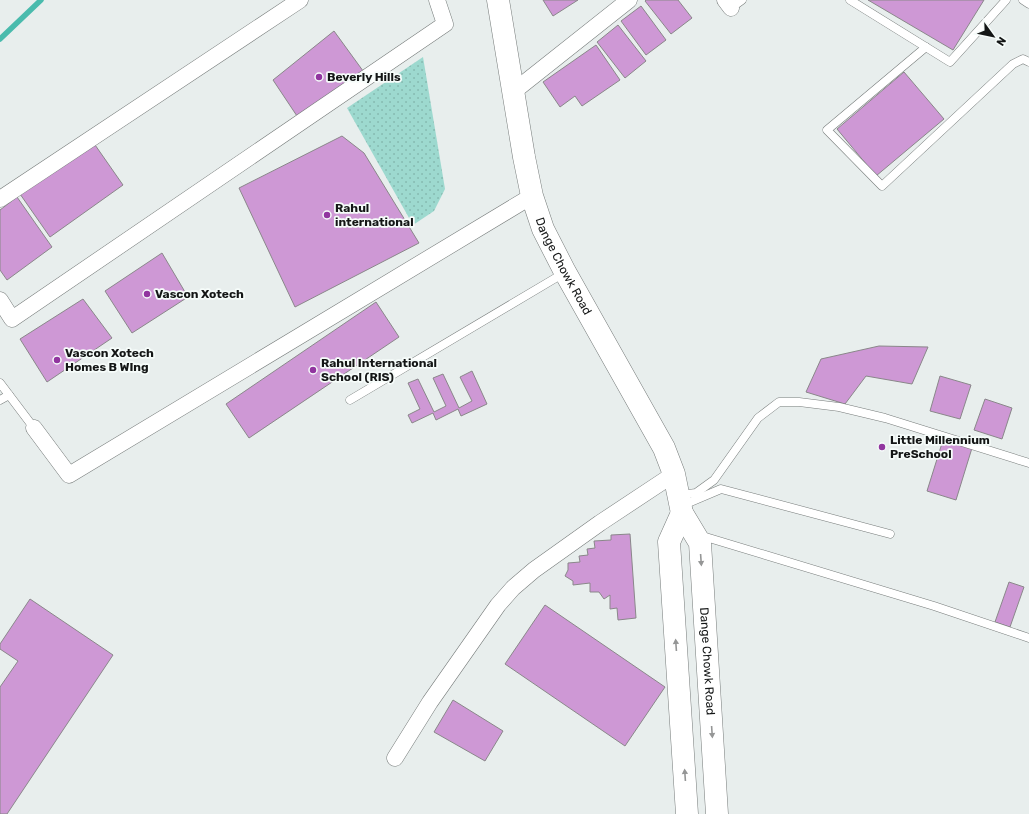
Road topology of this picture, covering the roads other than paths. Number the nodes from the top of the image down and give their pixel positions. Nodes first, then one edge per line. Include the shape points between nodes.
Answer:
1 (300, 0) edge
2 (437, 0) edge
3 (498, 0) edge
4 (629, 0) edge
5 (850, 0) edge
6 (1006, 0) edge
7 (1023, 0) edge
8 (1029, 4) edge
9 (926, 47) junction
10 (1029, 62) edge
11 (513, 92) junction
12 (532, 196) junction
13 (0, 198) edge
14 (565, 272) junction
15 (0, 300) edge
16 (0, 383) edge
17 (9, 395) junction
18 (0, 400) edge
19 (350, 400) dead end
20 (34, 428) joint
21 (1029, 463) edge
22 (674, 474) junction
23 (680, 505) junction
24 (695, 534) junction
25 (890, 534) dead end
26 (1029, 638) edge
27 (395, 758) dead end
28 (687, 814) edge
29 (717, 814) edge

1 - 13 street
2 - 15 street via 445,24 12,318
3 - 11 main road, Dange Chowk Road
4 - 11 street
5 - 9 lane
6 - 9 lane via 950,62
7 - 8 lane
9 - 10 lane via 827,130 882,186 1013,64 1023,58
11 - 12 main road, Dange Chowk Road
12 - 14 main road, Dange Chowk Road via 543,229
12 - 20 street via 69,475
14 - 19 lane
14 - 22 main road, Dange Chowk Road via 664,448
16 - 17 lane
17 - 18 lane
17 - 20 lane
21 - 23 lane via 884,418 839,407 779,402 758,418 714,480
22 - 23 main road, Dange Chowk Road
22 - 27 street via 600,523 513,588 498,605 435,695
23 - 24 main road, Dange Chowk Road
23 - 25 lane via 721,489
28 -> 23 main road via 669,542
24 - 26 lane via 934,606
24 -> 29 main road, Dange Chowk Road via 700,543

